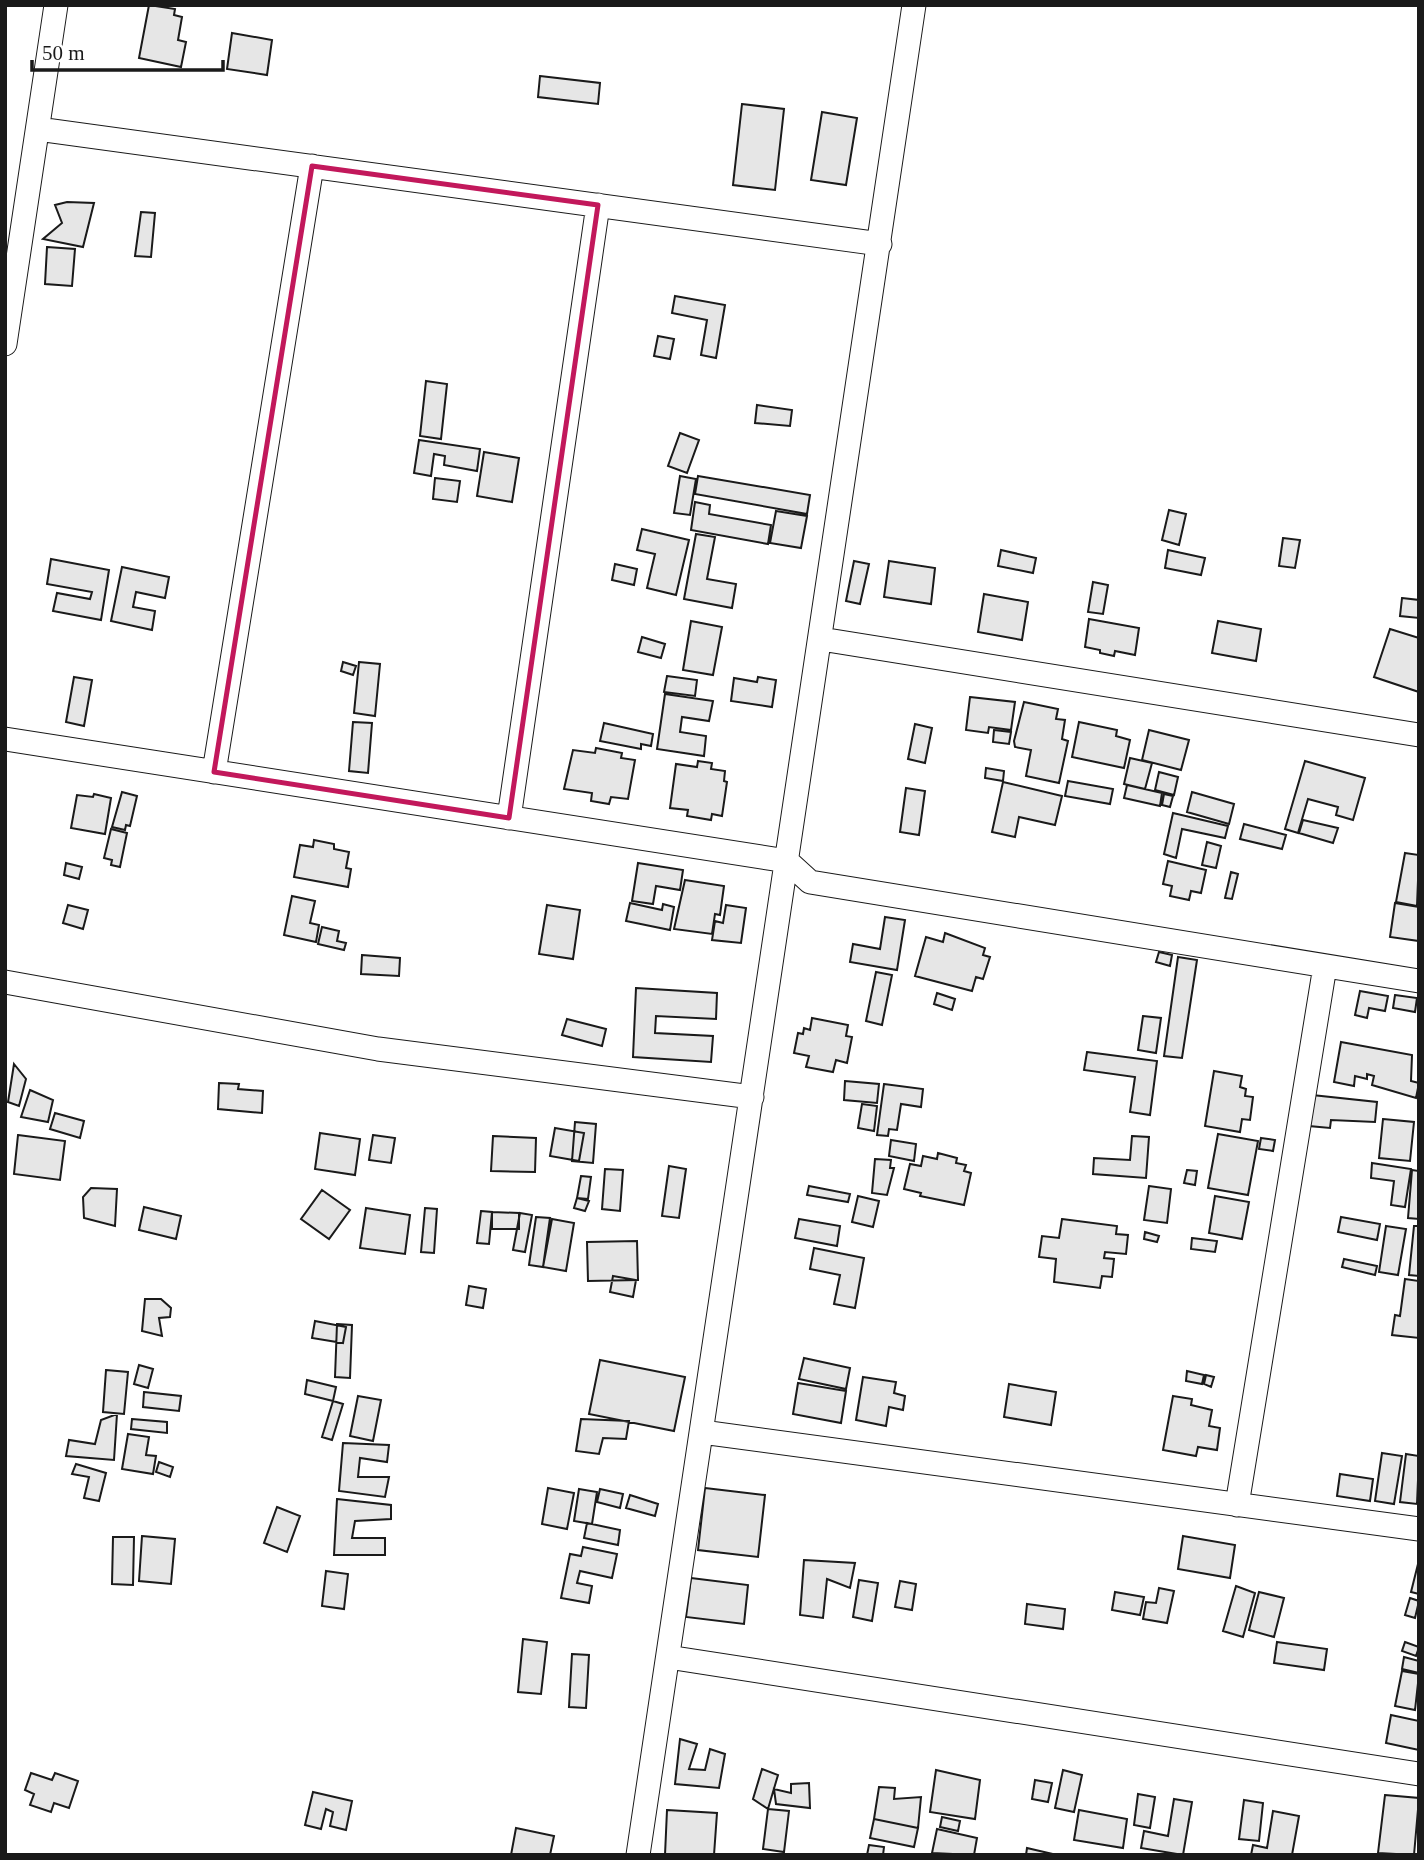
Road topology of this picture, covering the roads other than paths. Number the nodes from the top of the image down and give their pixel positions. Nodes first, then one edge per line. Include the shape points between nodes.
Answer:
1 (56, 5) edge
2 (914, 5) edge
3 (38, 129) junction
4 (312, 166) junction
5 (598, 205) junction
6 (880, 244) junction
7 (5, 344) edge
8 (821, 639) junction
9 (1419, 735) edge
10 (5, 739) edge
11 (214, 772) junction
12 (509, 818) junction
13 (788, 861) junction
14 (1325, 966) junction
15 (1419, 981) edge
16 (5, 982) edge
17 (752, 1097) junction
18 (702, 1432) junction
19 (1237, 1505) junction
20 (1419, 1529) edge
21 (668, 1657) junction
22 (1419, 1774) edge
23 (638, 1855) edge

1 - 3 street
2 - 6 street
3 - 4 street
3 - 7 street
4 - 5 street
4 - 11 street
5 - 6 street
5 - 12 street
6 - 8 street
8 - 9 street
8 - 13 street
10 - 11 street
11 - 12 street
12 - 13 street
13 - 14 street via 810,882
13 - 17 street
14 - 15 street
14 - 19 street
16 - 17 street via 378,1049
17 - 18 street
18 - 19 street
18 - 21 street
19 - 20 street
21 - 22 street
21 - 23 street

